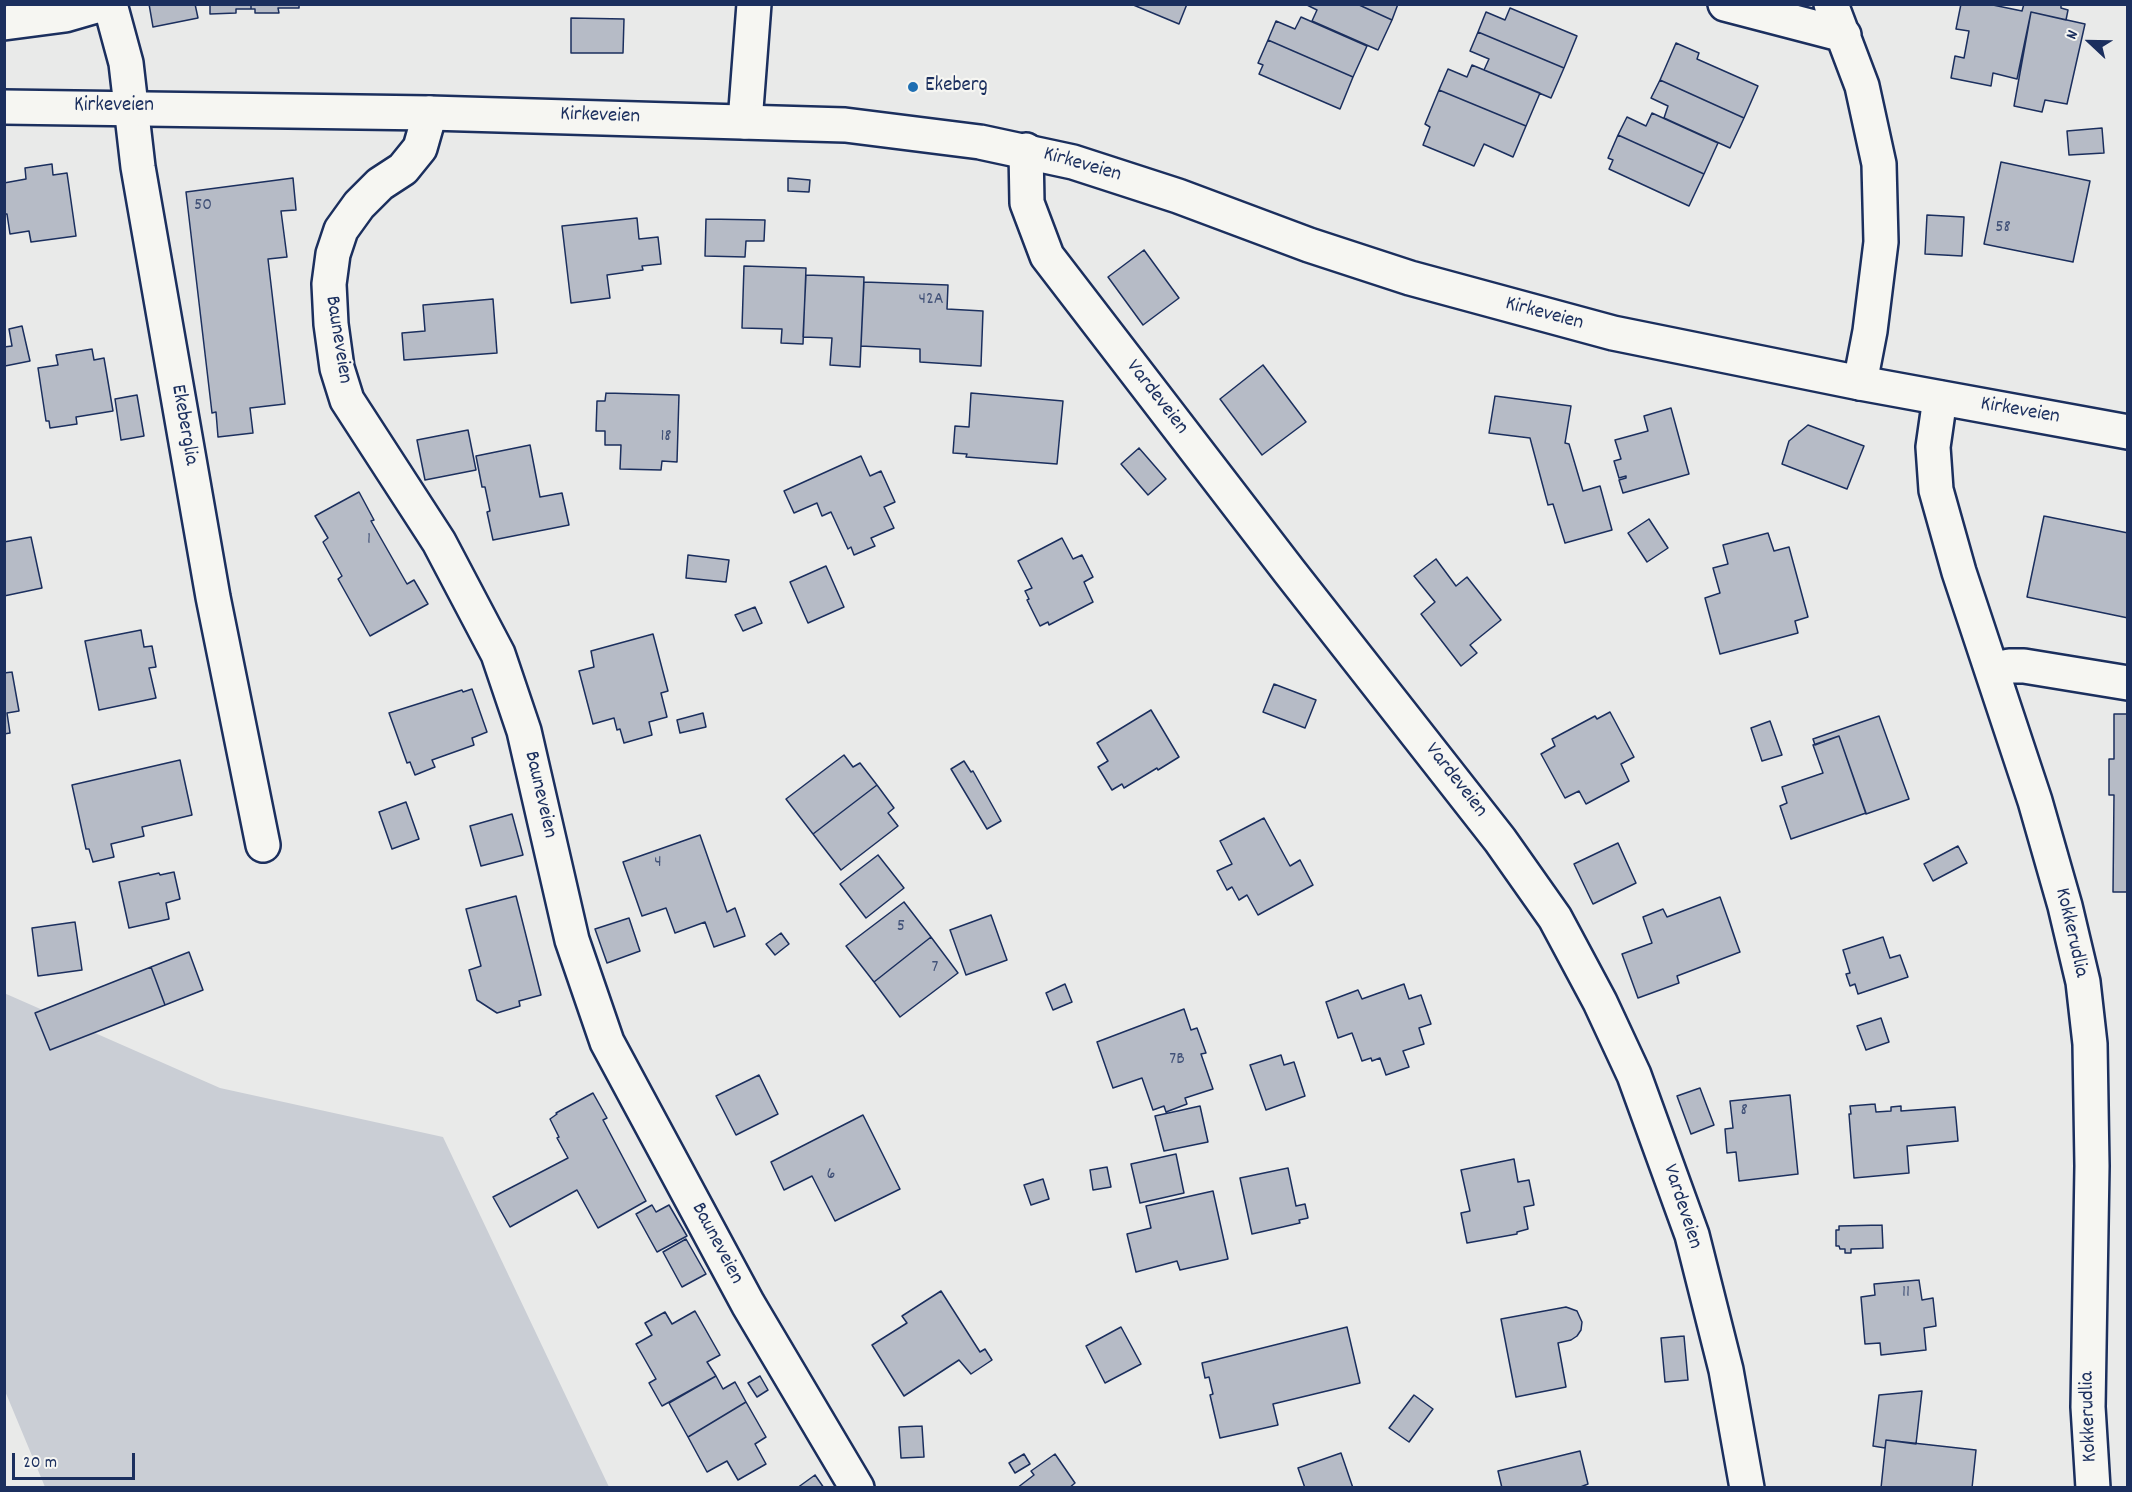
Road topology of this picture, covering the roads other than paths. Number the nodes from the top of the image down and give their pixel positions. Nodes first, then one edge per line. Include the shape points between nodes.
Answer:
1 (103, 4) edge
2 (110, 4) edge
3 (754, 4) edge
4 (1725, 4) edge
5 (1831, 4) edge
6 (4, 22) edge
7 (1844, 36) junction
8 (4, 107) edge
9 (131, 107) junction
10 (430, 112) junction
11 (745, 122) junction
12 (1026, 150) junction
13 (1860, 383) junction
14 (1940, 398) junction
15 (2127, 432) edge
16 (1992, 670) junction
17 (2127, 684) edge
18 (263, 845) dead end
19 (857, 1488) edge
20 (1747, 1488) edge
21 (2093, 1488) edge

1 - 6 street via 65,15
2 - 9 street, Ekeberglia via 126,63
3 - 11 street
4 - 7 street
5 - 7 street
7 - 13 street via 1862,86 1879,164 1881,242
8 - 9 street, Kirkeveien
9 - 10 street, Kirkeveien
9 - 18 street, Ekeberglia via 213,597
10 - 11 street, Kirkeveien
10 - 19 street, Bauneveien via 420,148 403,169 359,205 341,231 329,284 337,368 347,400 439,542 498,654 524,731 572,940 607,1042 748,1304
11 - 12 street, Kirkeveien via 867,128
12 - 13 street, Kirkeveien via 1178,196 1321,249 1502,305 1613,333
12 - 20 street, Vardeveien via 1027,203 1047,255 1500,840 1555,918 1634,1075 1692,1235 1726,1370
13 - 14 street, Kirkeveien
14 - 15 street, Kirkeveien
14 - 16 street, Kokkerudlia via 1933,447 1936,490
16 - 17 street via 2024,666
16 - 21 street, Kokkerudlia via 2035,801 2083,982 2090,1044 2088,1407

